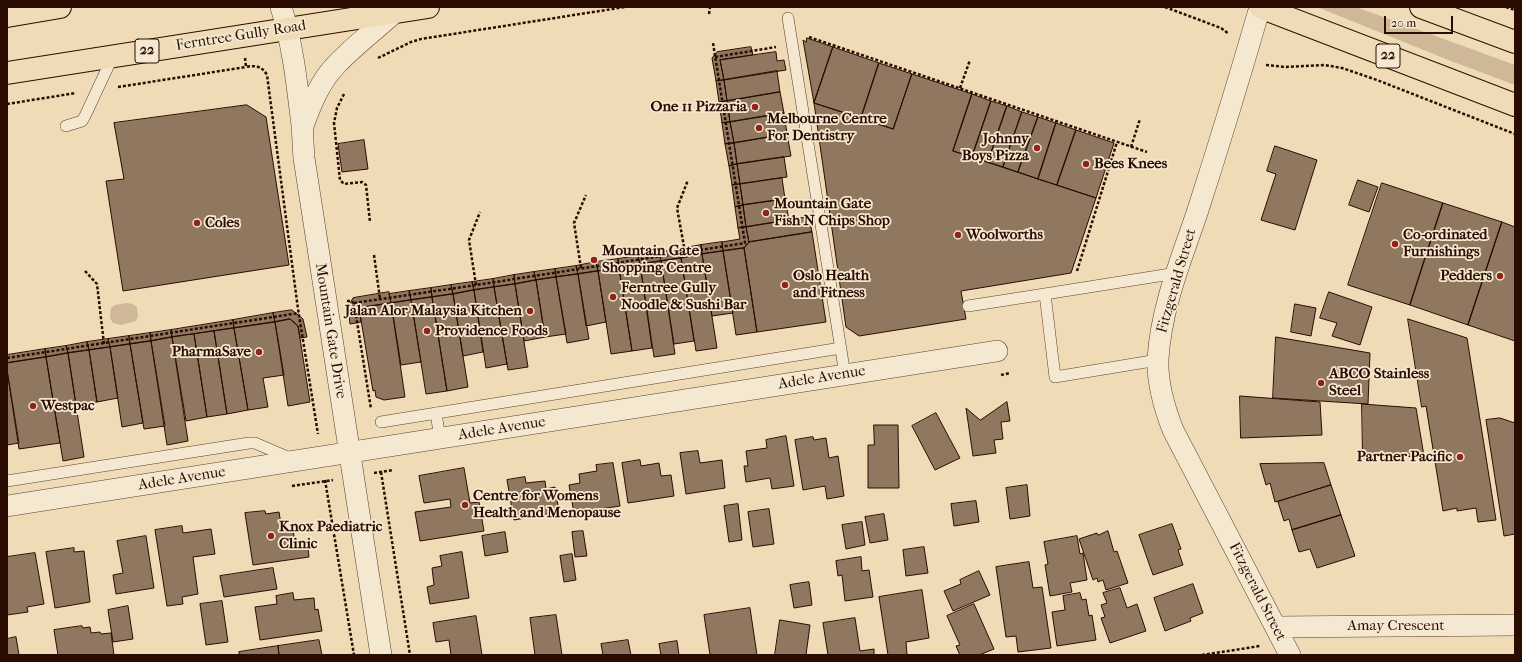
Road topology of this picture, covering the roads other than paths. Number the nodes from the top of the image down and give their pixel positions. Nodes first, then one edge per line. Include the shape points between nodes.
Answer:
1 (60, 7) edge
2 (281, 7) edge
3 (428, 7) edge
4 (1260, 7) edge
5 (1421, 7) edge
6 (394, 13) junction
7 (7, 16) edge
8 (788, 18) dead end
9 (288, 29) junction
10 (1515, 42) edge
11 (113, 56) junction
12 (7, 73) edge
13 (1515, 104) edge
14 (66, 126) dead end
15 (302, 126) junction
16 (1177, 273) junction
17 (1045, 294) junction
18 (968, 306) dead end
19 (841, 348) junction
20 (997, 350) dead end
21 (1158, 360) junction
22 (845, 375) junction
23 (436, 413) junction
24 (381, 422) dead end
25 (440, 439) junction
26 (350, 453) junction
27 (296, 461) junction
28 (7, 481) edge
29 (7, 506) edge
30 (1515, 625) edge
31 (1283, 641) edge
32 (381, 655) edge

1 - 7 main road
2 - 9 street, Mountain Gate Drive
3 - 6 main road, Ferntree Gully Road / 22
4 - 13 main road, 22
4 - 16 street, Fitzgerald Street
5 - 10 main road
6 - 9 main road, Ferntree Gully Road / 22
6 - 15 street via 336,65 311,103
8 - 19 lane
9 - 11 main road, Ferntree Gully Road / 22
9 - 15 street, Mountain Gate Drive
11 - 12 main road, Ferntree Gully Road / 22
11 - 14 lane via 86,116 82,121
15 - 26 street, Mountain Gate Drive via 305,166
16 - 17 lane
16 - 21 street, Fitzgerald Street via 1162,324
17 - 18 lane
17 - 21 lane via 1055,377
19 - 22 lane
19 - 23 lane
20 - 22 street, Adele Avenue
21 - 31 street, Fitzgerald Street via 1158,378 1173,430
22 - 25 street, Adele Avenue
23 - 24 lane
23 - 25 lane
25 - 26 street, Adele Avenue
26 - 27 street, Adele Avenue
26 - 32 street, Mountain Gate Drive
27 - 28 lane via 255,443
27 - 29 street, Adele Avenue
30 - 31 street, Amay Crescent

